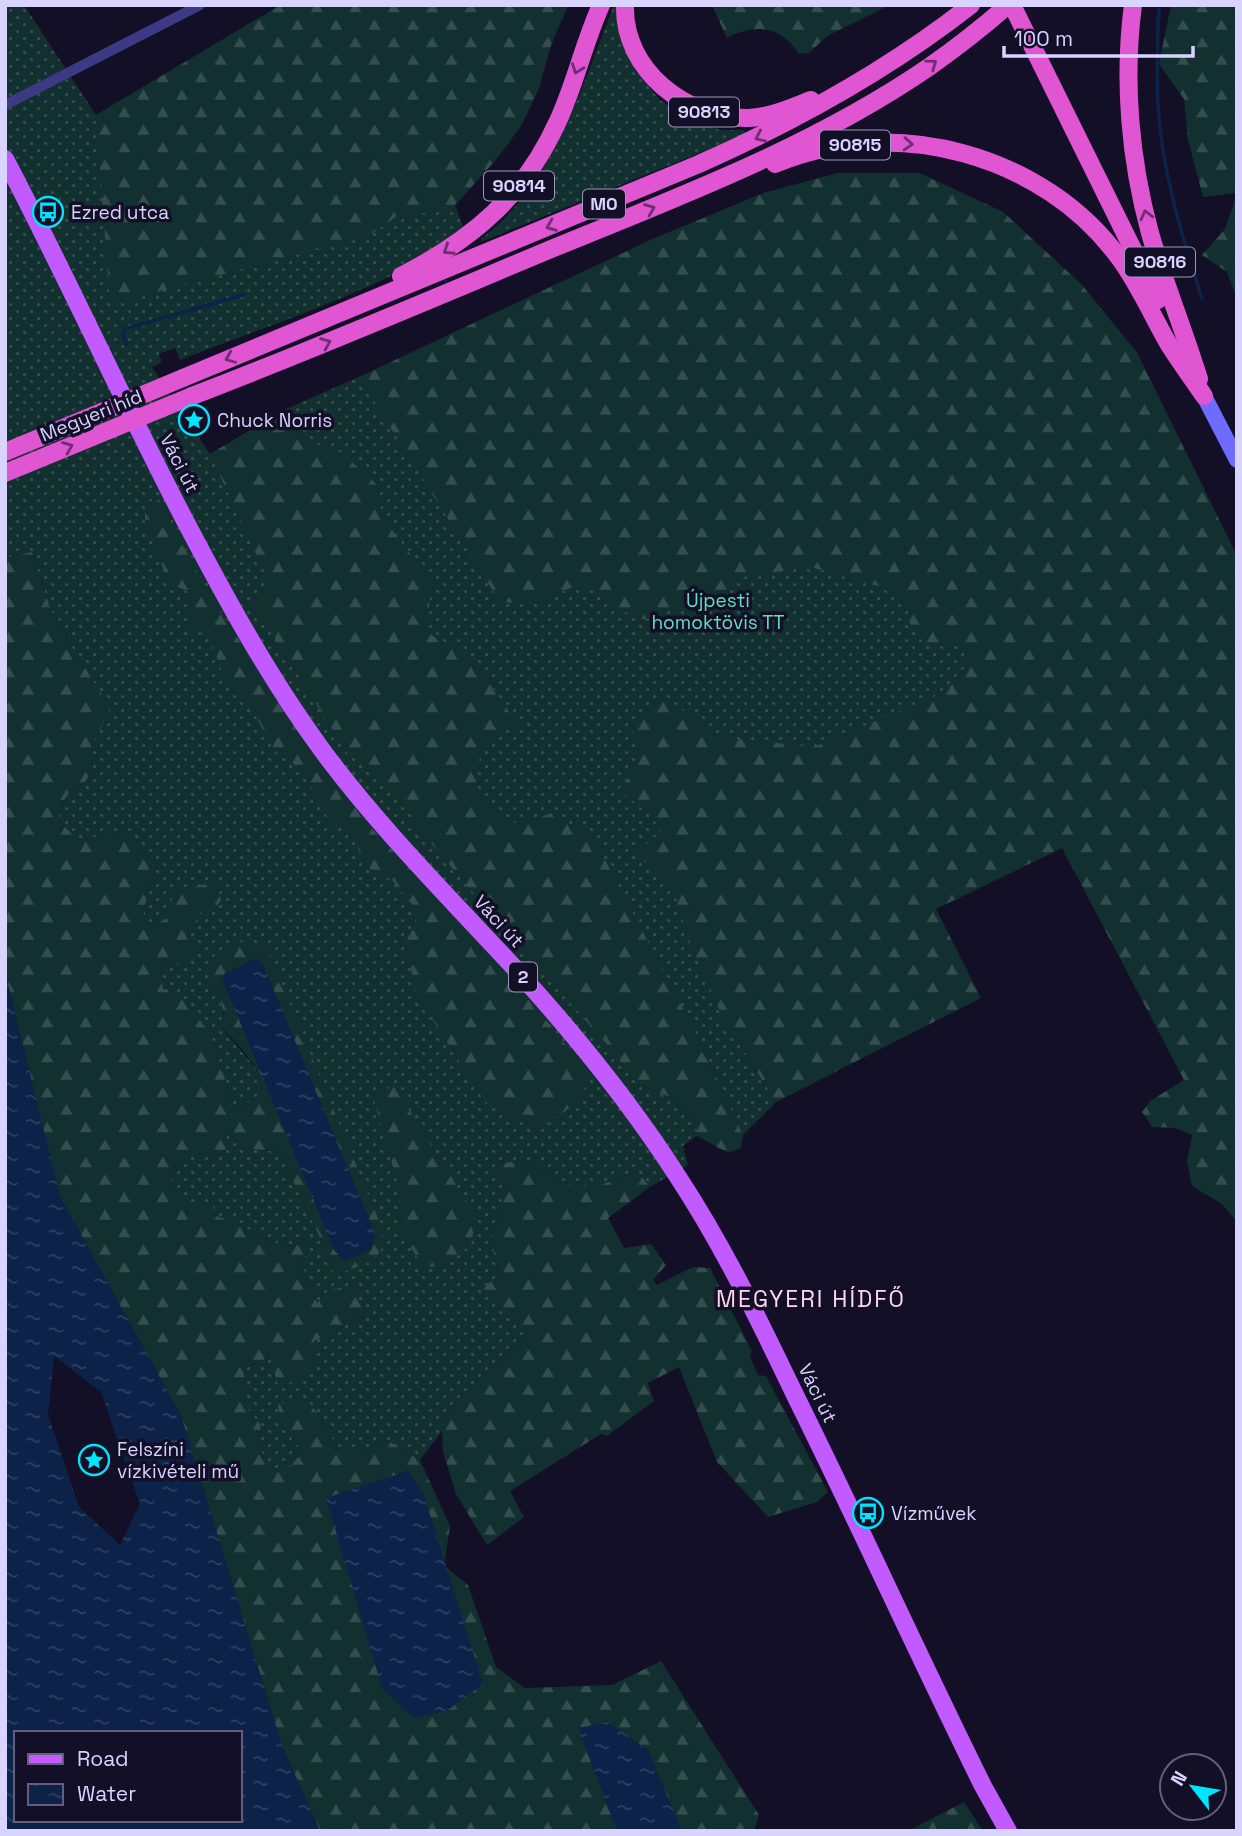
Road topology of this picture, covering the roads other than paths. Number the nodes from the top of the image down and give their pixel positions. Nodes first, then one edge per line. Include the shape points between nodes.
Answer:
1 (200, 5) edge
2 (601, 5) edge
3 (625, 5) edge
4 (971, 5) edge
5 (1010, 5) edge
6 (1133, 5) edge
7 (841, 92) junction
8 (5, 105) edge
9 (5, 159) edge
10 (677, 197) junction
11 (361, 304) junction
12 (1204, 396) junction
13 (5, 452) edge
14 (1237, 460) edge
15 (5, 473) edge
16 (1008, 1831) edge

1 - 8 street
2 -> 11 highway, 90814 via 559,119 504,204 469,236 383,285
3 - 7 highway, 90813 via 631,39 653,78 707,113 768,116
4 - 7 highway, M0
10 -> 5 highway, M0 via 776,154 860,110 930,66
5 - 12 highway
12 -> 6 highway, 90816 via 1142,198 1129,89
7 -> 11 highway, M0 via 773,131 699,164
9 - 16 main road, Váci út / 2 via 216,580 271,674 322,750 374,814 597,1064 677,1175 715,1237
10 -> 12 highway, 90815 via 719,187 786,159 865,143 910,143 959,151 1001,165 1035,183 1093,228 1139,287 1169,345
15 -> 10 highway, Megyeri híd / M0, bridge
11 -> 13 highway, Megyeri híd / M0, bridge
12 - 14 main road

